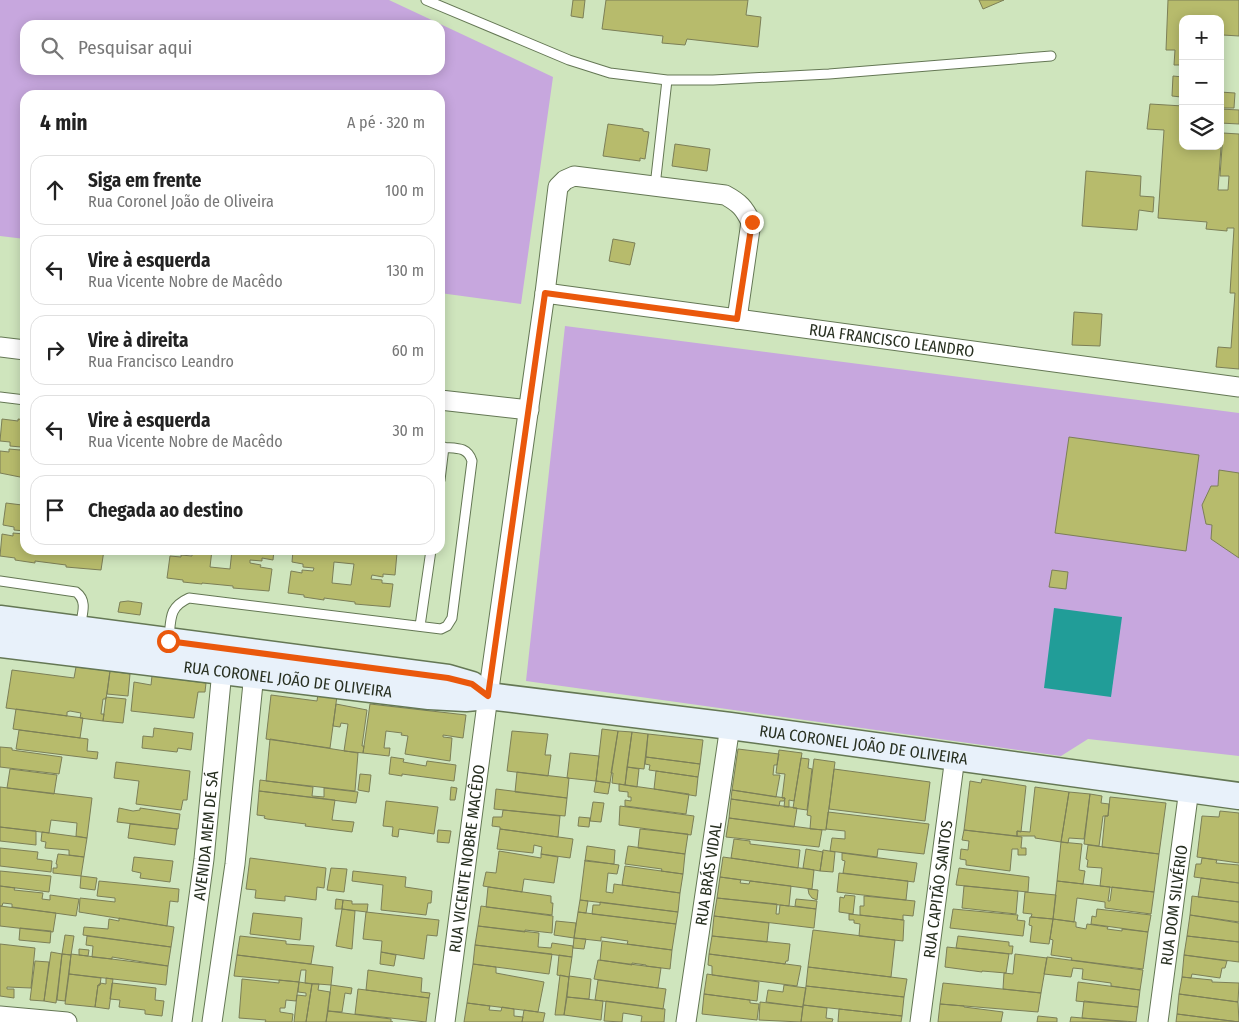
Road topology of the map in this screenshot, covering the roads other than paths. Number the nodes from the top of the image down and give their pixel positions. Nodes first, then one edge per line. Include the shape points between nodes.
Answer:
1 (426, 0) edge
2 (1051, 56) dead end
3 (667, 80) junction
4 (655, 186) junction
5 (545, 293) junction
6 (737, 319) junction
7 (0, 347) edge
8 (20, 349) edge
9 (1239, 387) edge
10 (0, 397) edge
11 (20, 399) edge
12 (445, 401) edge
13 (528, 410) junction
14 (445, 447) edge
15 (430, 555) edge
16 (0, 581) edge
17 (0, 619) edge
18 (420, 626) junction
19 (80, 630) junction
20 (168, 641) junction
21 (0, 644) edge
22 (223, 659) junction
23 (255, 664) junction
24 (488, 696) junction
25 (730, 726) junction
26 (955, 757) junction
27 (1189, 789) junction
28 (1239, 796) edge
29 (204, 859) junction
30 (235, 864) junction
31 (0, 1016) edge
32 (67, 1022) edge
33 (182, 1022) edge
34 (212, 1022) edge
35 (446, 1022) edge
36 (686, 1022) edge
37 (920, 1022) edge
38 (1158, 1022) edge

1 - 3 lane via 569,60 610,73
2 - 3 lane via 897,69
3 - 4 lane
4 - 5 street, RUA VICENTE NOBRE MACÊDO via 574,176 565,180 558,188
4 - 6 street, RUA VICENTE NOBRE MACÊDO via 725,195 745,209 752,222
5 - 6 street, RUA FRANCISCO LEANDRO
5 - 13 street, RUA VICENTE NOBRE MACÊDO
6 - 9 street, RUA FRANCISCO LEANDRO
7 - 8 street
10 - 11 lane
12 - 13 street
13 - 24 street, RUA VICENTE NOBRE MACÊDO
14 - 18 lane via 465,450 472,461 452,618 441,629
15 - 18 lane
16 - 19 lane via 76,592 84,602
17 - 19 street, RUA CORONEL JOÃO DE OLIVEIRA
18 - 20 lane via 189,598 173,611
19 - 20 street, RUA CORONEL JOÃO DE OLIVEIRA
20 - 22 street, RUA CORONEL JOÃO DE OLIVEIRA
21 - 22 street, RUA CORONEL JOÃO DE OLIVEIRA
22 - 23 street, RUA CORONEL JOÃO DE OLIVEIRA
22 - 29 street, AVENIDA MEM DE SÁ
23 - 24 street, RUA CORONEL JOÃO DE OLIVEIRA via 448,678 472,684
23 - 30 street, AVENIDA MEM DE SÁ
24 - 25 street, RUA CORONEL JOÃO DE OLIVEIRA
24 - 35 street, RUA VICENTE NOBRE MACÊDO
25 - 26 street, RUA CORONEL JOÃO DE OLIVEIRA
25 - 36 street, RUA BRÁS VIDAL
26 - 27 street, RUA CORONEL JOÃO DE OLIVEIRA
26 - 37 street, RUA CAPITÃO SANTOS
27 - 28 street, RUA CORONEL JOÃO DE OLIVEIRA
27 - 38 street, RUA DOM SILVÉRIO
29 - 30 street
29 - 33 street, AVENIDA MEM DE SÁ
30 - 34 street, AVENIDA MEM DE SÁ
31 - 32 street

